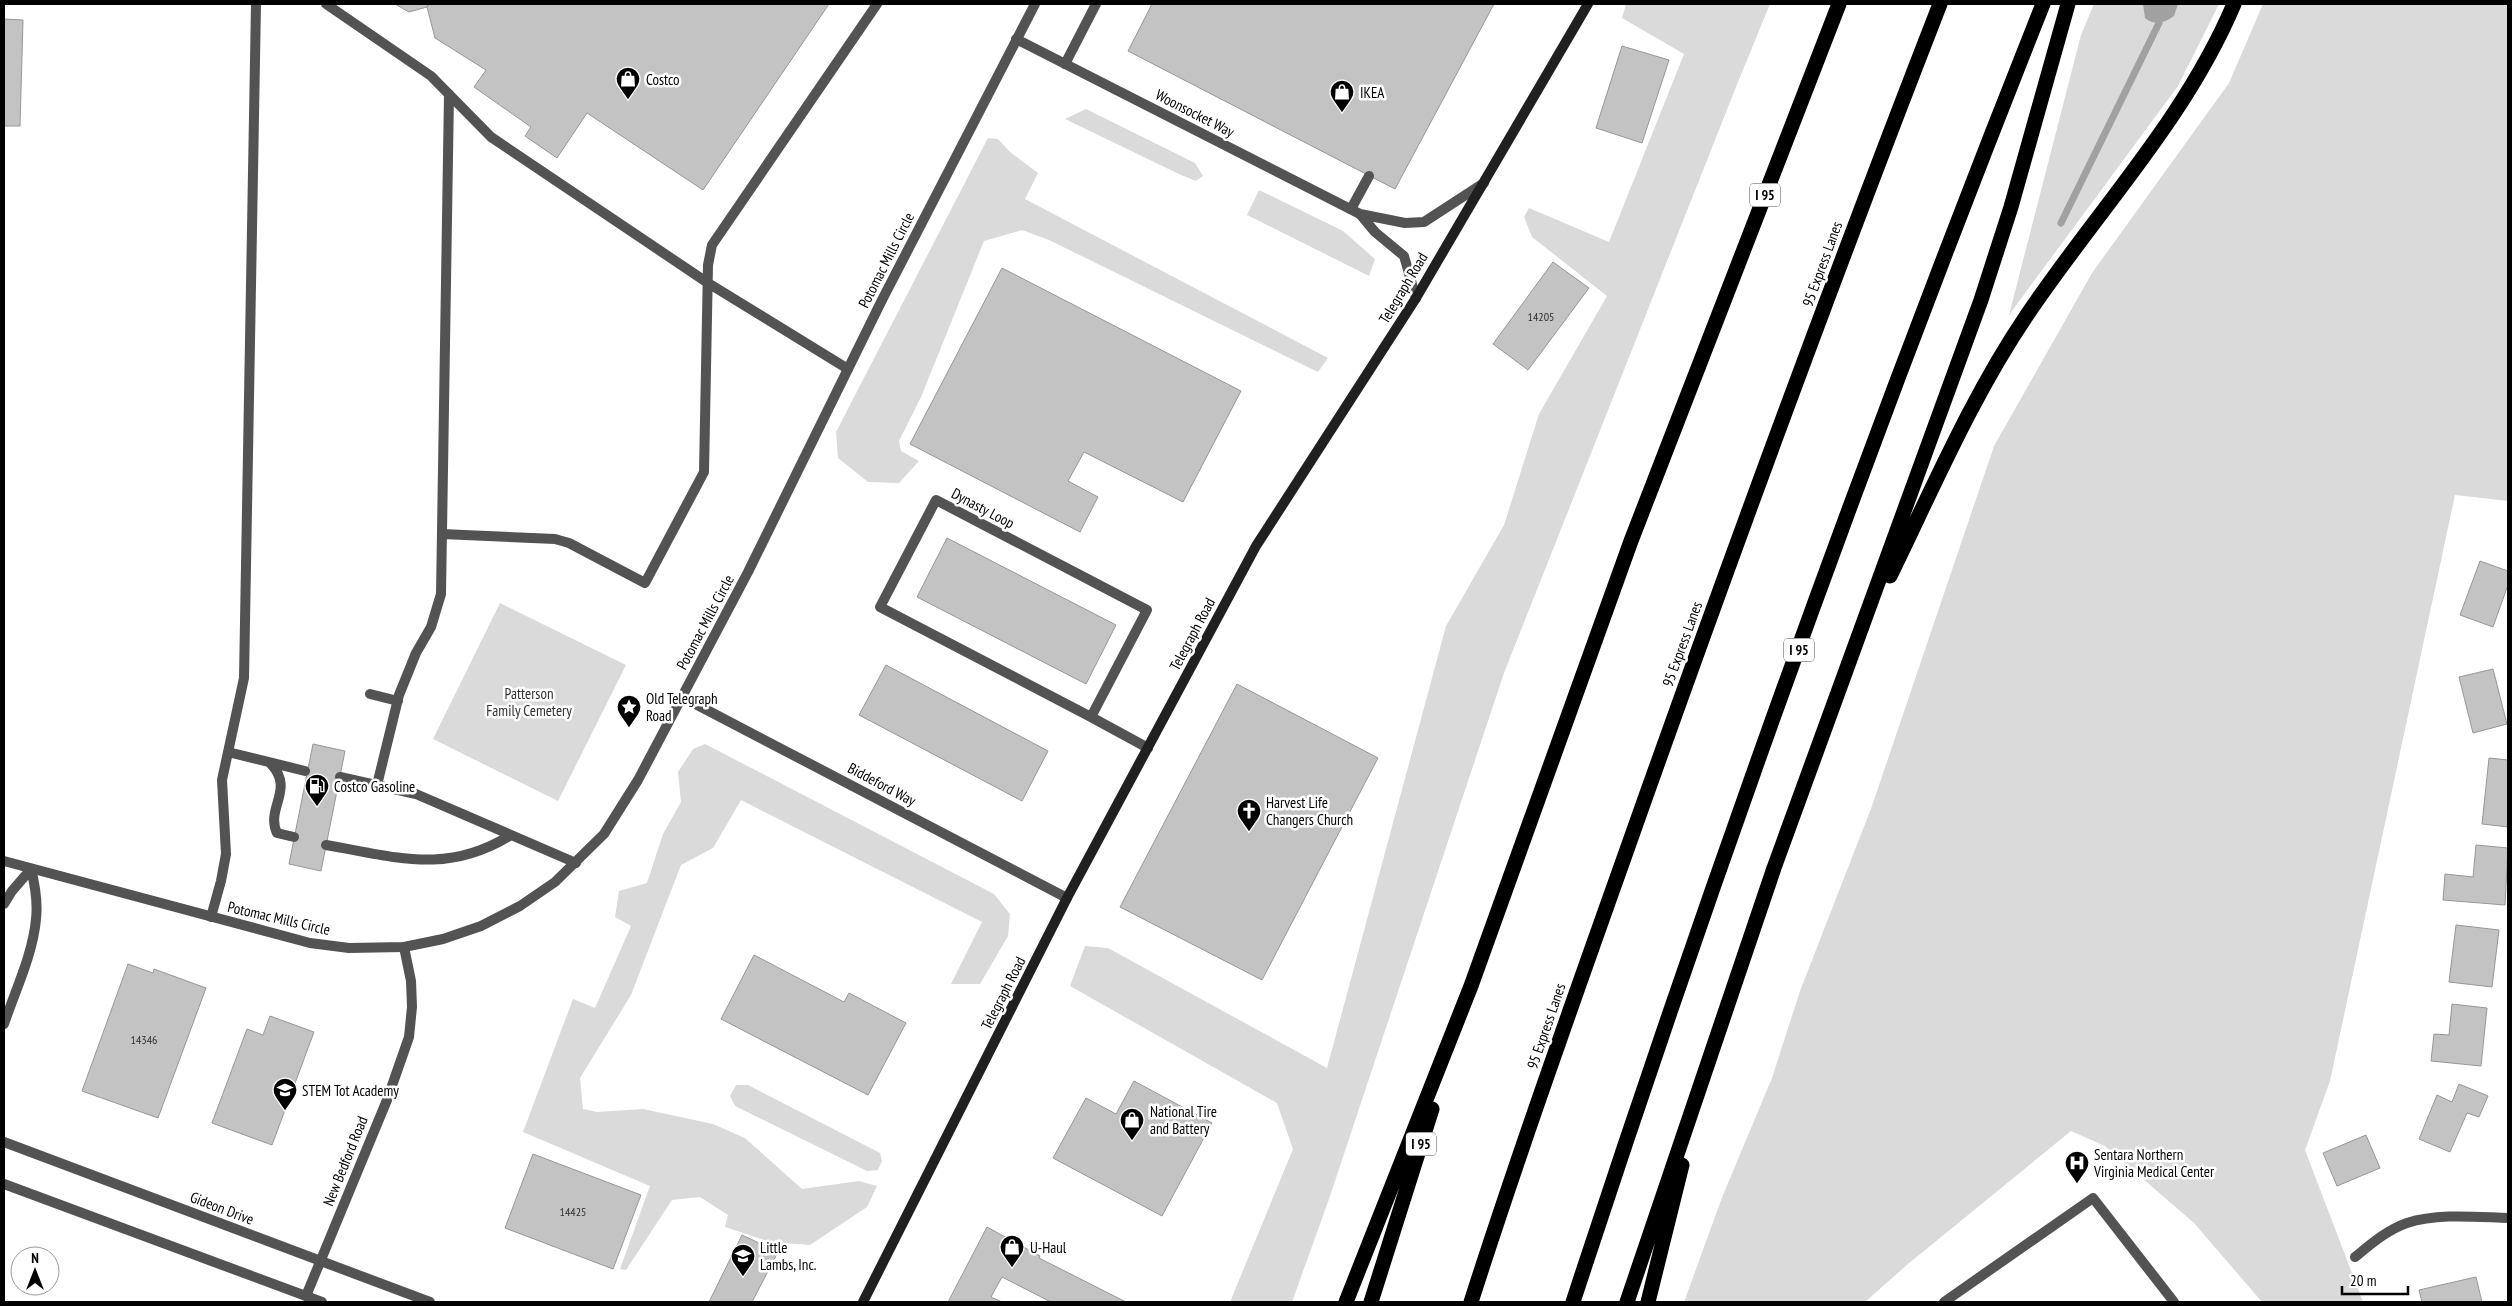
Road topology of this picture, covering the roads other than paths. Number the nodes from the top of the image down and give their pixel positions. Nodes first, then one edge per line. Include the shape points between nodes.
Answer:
1 (256, 4) edge
2 (326, 4) edge
3 (877, 4) edge
4 (1035, 4) edge
5 (1096, 4) edge
6 (1588, 4) edge
7 (1839, 4) edge
8 (1940, 4) edge
9 (2043, 4) edge
10 (2068, 4) edge
11 (2234, 4) edge
12 (1016, 39) junction
13 (1065, 64) junction
14 (449, 94) junction
15 (1369, 176) dead end
16 (1485, 182) junction
17 (1355, 212) junction
18 (708, 283) junction
19 (1416, 298) junction
20 (848, 369) junction
21 (442, 534) junction
22 (1855, 646) junction
23 (370, 694) dead end
24 (682, 696) junction
25 (398, 700) junction
26 (1091, 717) junction
27 (1148, 748) junction
28 (228, 752) junction
29 (270, 763) junction
30 (305, 772) dead end
31 (340, 777) dead end
32 (377, 786) junction
33 (511, 835) junction
34 (294, 837) dead end
35 (326, 845) dead end
36 (4, 861) edge
37 (576, 863) junction
38 (32, 869) junction
39 (1067, 898) junction
40 (4, 904) edge
41 (211, 917) junction
42 (404, 947) junction
43 (1471, 986) junction
44 (4, 1024) edge
45 (1707, 1066) junction
46 (4, 1142) edge
47 (4, 1184) edge
48 (2508, 1218) edge
49 (2355, 1257) dead end
50 (321, 1261) junction
51 (304, 1300) edge
52 (322, 1302) edge
53 (430, 1302) edge
54 (863, 1302) edge
55 (1346, 1302) edge
56 (1371, 1302) edge
57 (1471, 1302) edge
58 (1574, 1302) edge
59 (1627, 1302) edge
60 (1648, 1302) edge
61 (1944, 1302) edge
62 (2174, 1302) edge

1 - 28 street via 244,678
2 - 14 street via 431,76
3 - 18 street via 720,230 710,254
4 - 12 street, Potomac Mills Circle
5 - 13 street
6 - 16 main road, Telegraph Road
7 - 43 highway, I 95 via 1632,541
8 - 57 highway, 95 Express Lanes via 1877,164 1709,619
9 - 58 highway, I 95 via 1970,189 1775,715 1651,1065
10 - 22 highway via 1981,300
11 - 22 highway via 2202,70 2166,128 2028,314 1997,361
12 - 13 street, Woonsocket Way
12 - 20 street, Potomac Mills Circle
13 - 17 street, Woonsocket Way
14 - 18 street via 491,137
14 - 21 street
15 - 17 street
16 - 17 street, Woonsocket Way via 1424,222 1405,223
16 - 19 main road, Telegraph Road
17 - 19 street, Woonsocket Way via 1404,256
18 - 20 street
18 - 21 street via 704,472 645,583 569,543 555,539
19 - 27 main road, Telegraph Road via 1256,546
20 - 24 street, Potomac Mills Circle via 748,572
21 - 25 street via 440,594 431,627 416,653
22 - 45 highway via 1774,868
23 - 25 street
24 - 37 street, Potomac Mills Circle via 638,780 604,834
24 - 39 street, Biddeford Way
25 - 32 street
26 - 26 street, Dynasty Loop via 880,607 936,500 1147,610
26 - 27 street, Dynasty Loop
27 - 39 main road, Telegraph Road
28 - 29 street
28 - 41 street via 222,780 226,854
29 - 30 street
29 - 34 street via 279,772 280,786 273,824 277,832
31 - 32 street
32 - 33 street via 416,794
33 - 35 street via 475,854 433,861
33 - 37 street
36 - 38 street, Potomac Mills Circle
37 - 42 street, Potomac Mills Circle via 520,906 481,926 443,939
38 - 40 street
38 - 41 street, Potomac Mills Circle
38 - 44 street via 36,920
39 - 54 main road, Telegraph Road
41 - 42 street, Potomac Mills Circle via 310,943 349,948
42 - 50 street, New Bedford Road via 411,981 408,1037 387,1100
43 - 55 highway
43 - 56 highway, I 95
45 - 59 highway
45 - 60 highway
46 - 50 street, Gideon Drive
47 - 51 street
48 - 49 street via 2467,1217 2407,1223 2382,1236
50 - 51 street, New Bedford Road
50 - 53 street, Gideon Drive
51 - 52 street
61 - 62 street via 2093,1198

